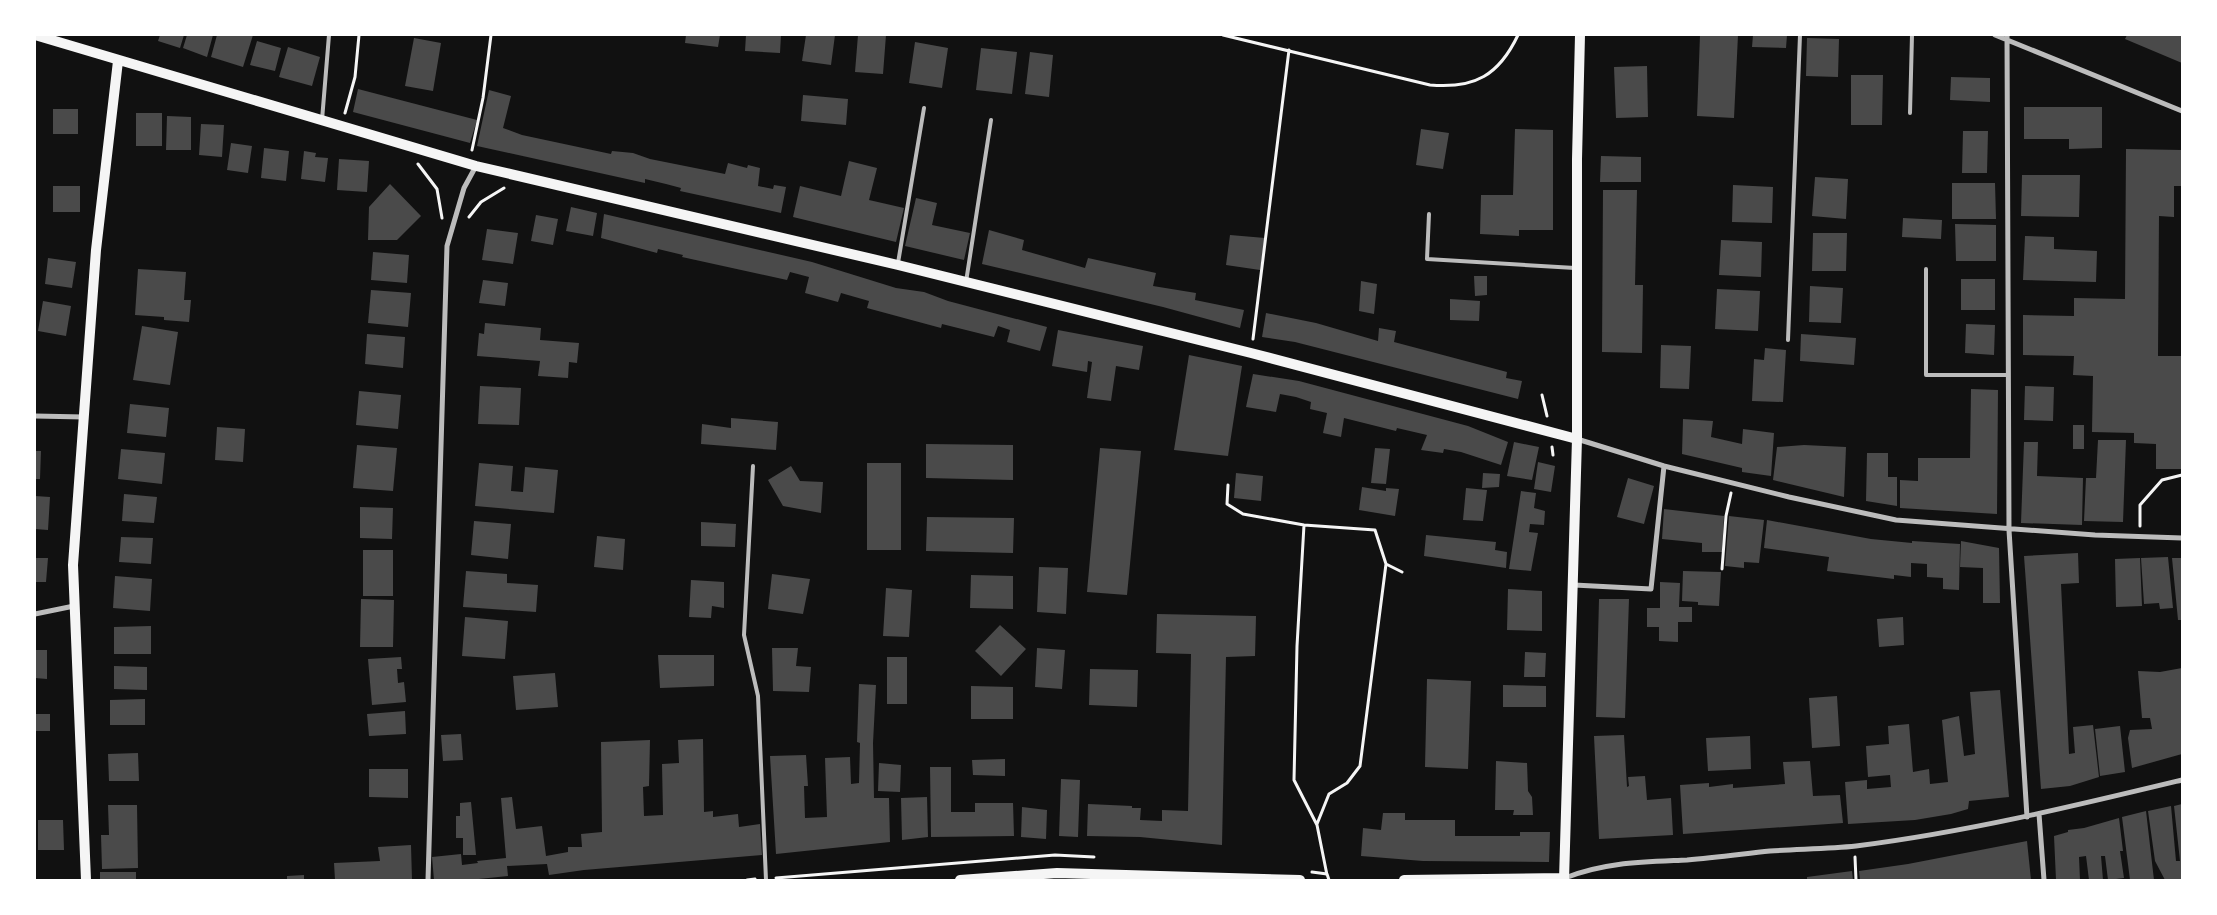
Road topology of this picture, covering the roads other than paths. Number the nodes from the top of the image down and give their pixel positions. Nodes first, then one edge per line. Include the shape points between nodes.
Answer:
1 (35, 35) edge
2 (329, 35) edge
3 (1580, 35) edge
4 (1800, 35) edge
5 (1912, 35) edge
6 (1995, 35) edge
7 (2007, 37) edge
8 (118, 61) junction
9 (924, 108) dead end
10 (2182, 111) edge
11 (1910, 113) dead end
12 (322, 120) junction
13 (991, 120) dead end
14 (473, 166) junction
15 (1429, 214) dead end
16 (898, 265) junction
17 (1577, 268) junction
18 (1926, 269) dead end
19 (966, 282) junction
20 (1788, 340) dead end
21 (2007, 375) junction
22 (35, 416) edge
23 (84, 417) junction
24 (1577, 439) junction
25 (753, 466) dead end
26 (1664, 466) junction
27 (2009, 530) junction
28 (2182, 538) edge
29 (1574, 585) junction
30 (74, 606) junction
31 (35, 614) edge
32 (2182, 780) edge
33 (2039, 814) junction
34 (2027, 817) junction
35 (1564, 879) edge
36 (86, 880) edge
37 (428, 880) edge
38 (766, 880) edge
39 (960, 880) edge
40 (1300, 880) edge
41 (1404, 880) edge
42 (2044, 880) edge

1 - 8 main road
2 - 12 lane
3 - 17 main road
4 - 20 lane
5 - 11 lane
6 - 7 street
7 - 10 street
7 - 21 street
8 - 12 main road
8 - 23 main road via 96,250
9 - 16 lane
12 - 14 main road
13 - 19 lane
14 - 16 main road
14 - 37 street via 447,246
15 - 17 lane via 1427,259
16 - 19 main road
17 - 24 main road
18 - 21 lane via 1926,375
19 - 24 main road via 1251,352
21 - 27 street
22 - 23 street
23 - 30 main road via 73,565
24 - 26 street
24 - 29 main road
25 - 38 lane via 744,635 758,696
26 - 27 street via 1896,520
26 - 29 street via 1651,589
27 - 28 street
27 - 34 street
29 - 35 main road
30 - 31 street
30 - 36 main road
32 - 33 street
33 - 34 street
33 - 42 street
34 - 35 street via 1854,846 1616,863 1586,869
35 - 41 main road
39 - 40 main road via 1057,872

